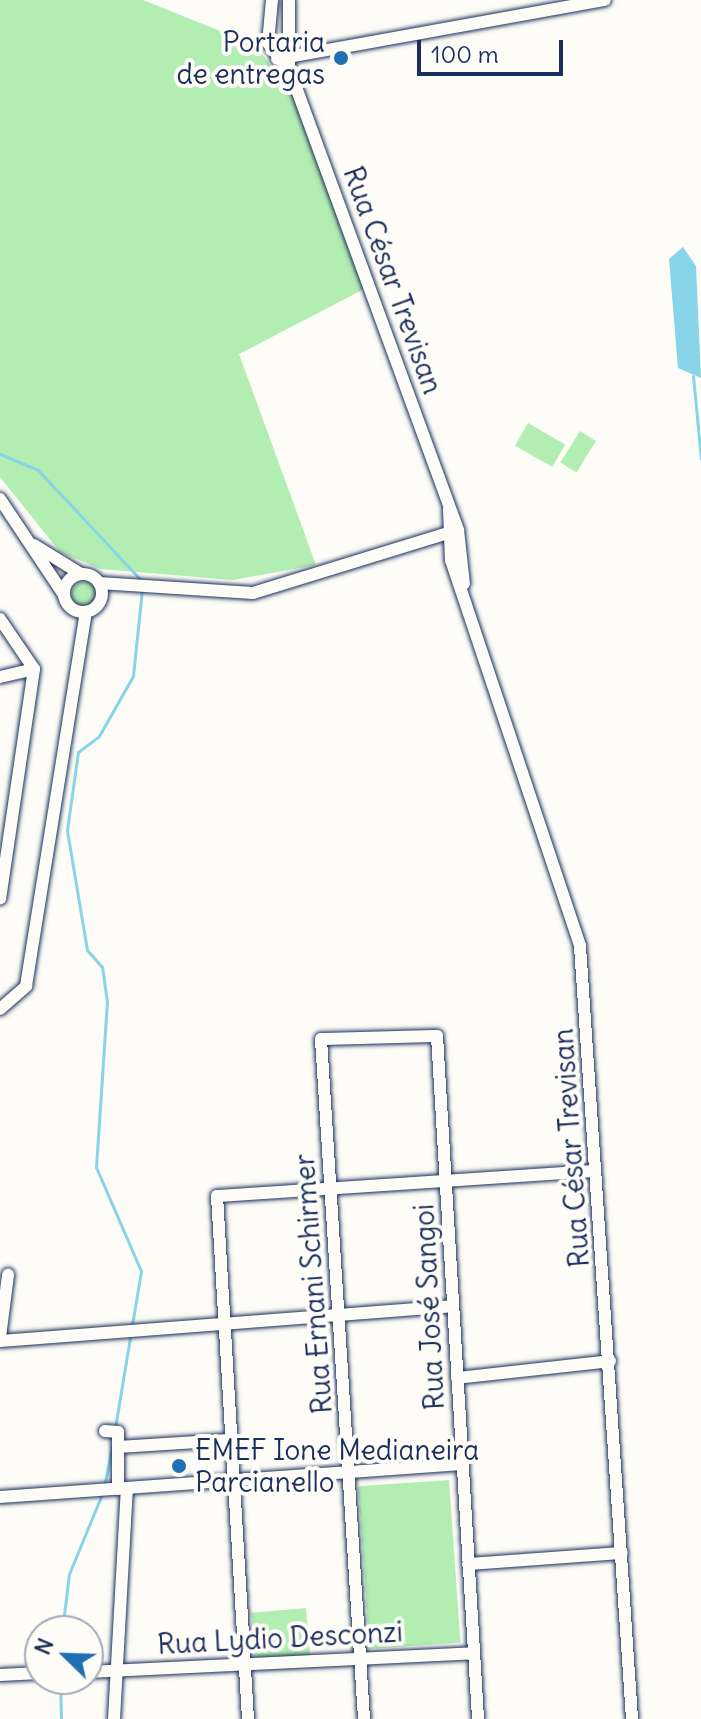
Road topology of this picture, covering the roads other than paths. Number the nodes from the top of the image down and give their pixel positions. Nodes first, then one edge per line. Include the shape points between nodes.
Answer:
1 (272, 0) edge
2 (289, 0) edge
3 (605, 0) edge
4 (284, 61) junction
5 (0, 499) edge
6 (453, 531) junction
7 (31, 544) junction
8 (81, 574) junction
9 (99, 583) junction
10 (132, 590) junction
11 (64, 595) junction
12 (99, 604) junction
13 (71, 608) junction
14 (86, 612) junction
15 (0, 619) edge
16 (76, 642) junction
17 (34, 669) junction
18 (0, 677) edge
19 (0, 898) edge
20 (0, 1009) edge
21 (437, 1036) joint
22 (595, 1171) junction
23 (445, 1179) junction
24 (331, 1185) junction
25 (8, 1275) dead end
26 (453, 1306) junction
27 (339, 1316) junction
28 (222, 1327) junction
29 (0, 1339) edge
30 (610, 1361) junction
31 (457, 1378) junction
32 (105, 1431) dead end
33 (229, 1440) junction
34 (118, 1447) junction
35 (462, 1464) junction
36 (349, 1476) junction
37 (232, 1483) junction
38 (122, 1489) junction
39 (0, 1497) edge
40 (622, 1553) junction
41 (468, 1564) junction
42 (474, 1653) junction
43 (360, 1657) junction
44 (245, 1664) junction
45 (104, 1671) edge
46 (116, 1671) junction
47 (24, 1674) edge
48 (0, 1675) edge
49 (114, 1719) edge
50 (248, 1719) edge
51 (364, 1719) edge
52 (478, 1719) edge
53 (632, 1719) edge

1 - 4 street via 268,43
2 - 4 street
3 - 4 street
4 - 6 street, Rua César Trevisan
5 - 7 street
6 - 10 street via 285,588
6 - 22 street, Rua César Trevisan via 464,591 576,922
7 - 8 street
7 - 11 street
8 - 9 street
8 - 11 street via 69,581
9 - 10 street
9 - 12 street
10 - 12 street
11 - 13 street
12 - 14 street
13 - 14 street
13 - 16 street
14 - 16 street
15 - 17 street
16 - 20 street via 26,986
17 - 18 street
17 - 19 street
21 - 23 street, Rua José Sangoi
21 - 24 street, Rua Ernani Schirmer via 321,1039
22 - 23 street
22 - 30 street, Rua César Trevisan
23 - 24 street
23 - 26 street, Rua José Sangoi
24 - 27 street, Rua Ernani Schirmer
24 - 28 street via 217,1196
25 - 29 street
26 - 27 street
26 - 31 street, Rua José Sangoi
27 - 28 street
27 - 36 street, Rua Ernani Schirmer
28 - 29 street
28 - 33 street
30 - 31 street
30 - 40 street, Rua César Trevisan
31 - 35 street, Rua José Sangoi
32 - 34 street via 118,1432
33 - 34 street
33 - 37 street
34 - 38 street
35 - 36 street
35 - 41 street, Rua José Sangoi
36 - 37 street
36 - 43 street, Rua Ernani Schirmer
37 - 38 street
37 - 44 street
38 - 39 street
38 - 46 street
40 - 41 street
40 - 53 street, Rua César Trevisan
41 - 42 street, Rua José Sangoi
42 - 43 street, Rua Lydio Desconzi
42 - 52 street, Rua José Sangoi
43 - 44 street, Rua Lydio Desconzi
43 - 51 street, Rua Ernani Schirmer
44 - 46 street, Rua Lydio Desconzi
44 - 50 street
45 - 46 street, Rua Lydio Desconzi
46 - 49 street
47 - 48 street

